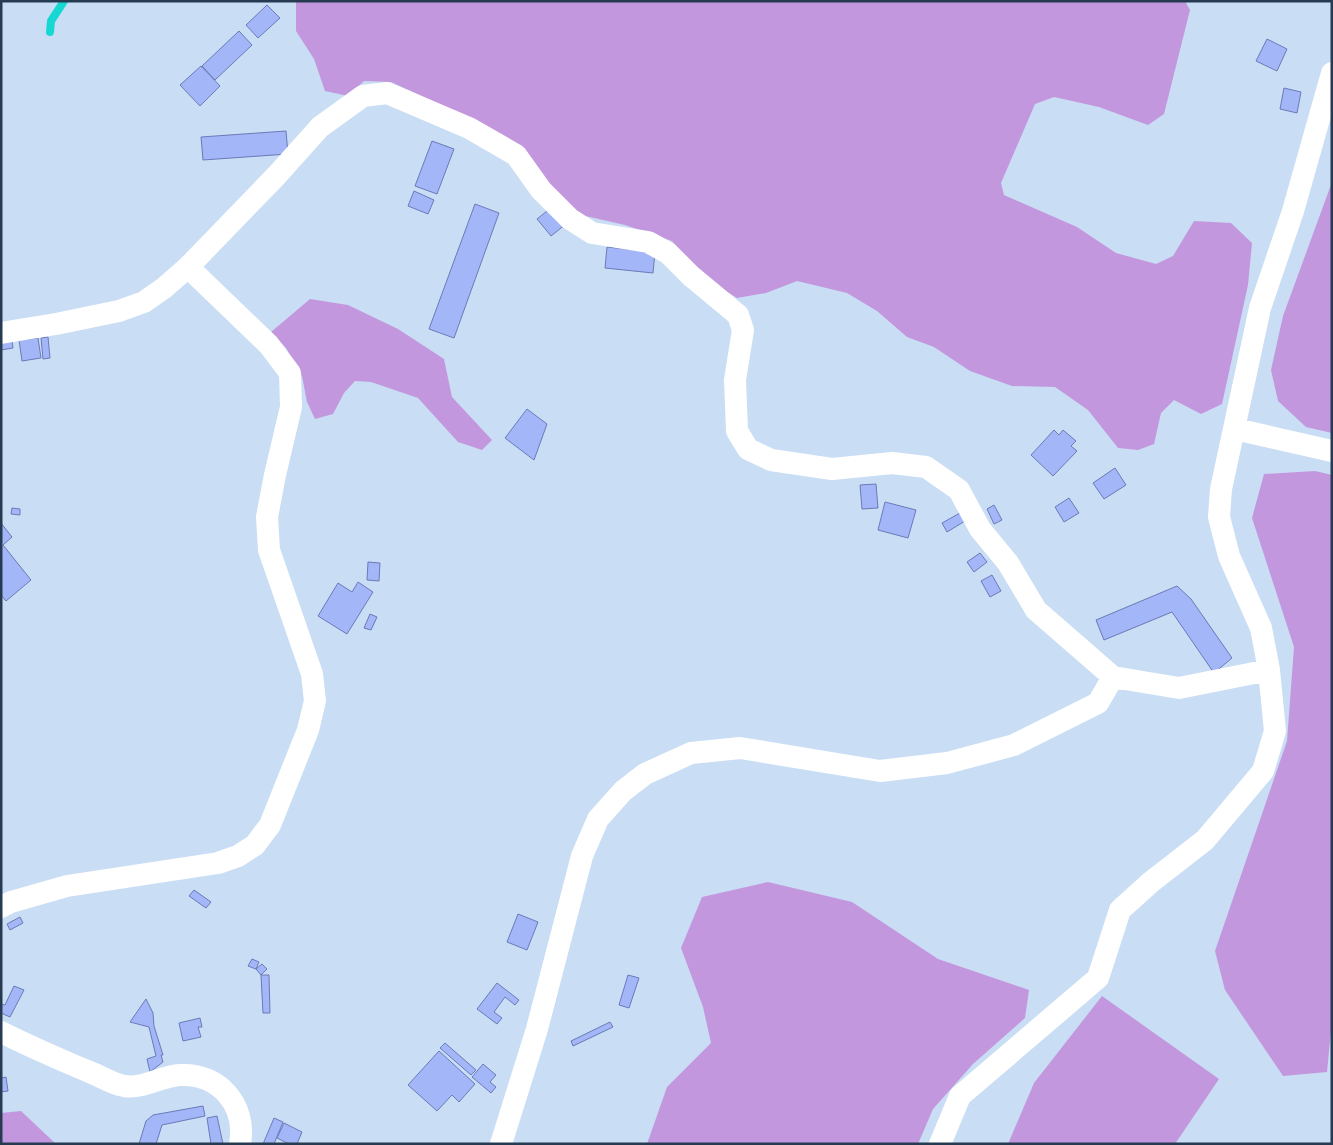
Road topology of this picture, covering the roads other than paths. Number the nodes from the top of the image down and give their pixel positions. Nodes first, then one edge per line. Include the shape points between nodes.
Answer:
1 (1332, 73) edge
2 (188, 267) junction
3 (1, 333) edge
4 (1235, 429) junction
5 (1332, 451) edge
6 (1269, 670) junction
7 (1113, 677) junction
8 (1, 907) edge
9 (1, 1032) edge
10 (240, 1144) edge
11 (501, 1144) edge
12 (940, 1144) edge

1 - 4 street via 1293,212 1260,308
2 - 3 street via 144,302 119,311
2 - 7 street via 320,127 363,96 388,93 470,128 516,155 541,190 570,219 592,233 648,242 668,253 738,315 744,330 735,380 737,431 748,449 771,460 832,469 892,463 926,467 959,490 980,529 1008,563 1036,610
2 - 8 street via 269,345 290,373 291,407 267,517 269,550 312,674 315,701 308,730 270,825 255,845 238,856 218,863 67,886
4 - 5 street
4 - 6 street via 1221,489 1219,516 1229,556 1261,628
6 - 7 street via 1179,688
6 - 12 street via 1275,731 1263,772 1205,840 1120,910 1098,978 960,1096
7 - 11 street via 1098,703 1014,745 947,763 880,771 740,748 691,753 645,774 630,785 598,819 582,856 537,1030
9 - 10 street via 123,1086 142,1086 179,1075 207,1079 228,1094 238,1111 242,1131

